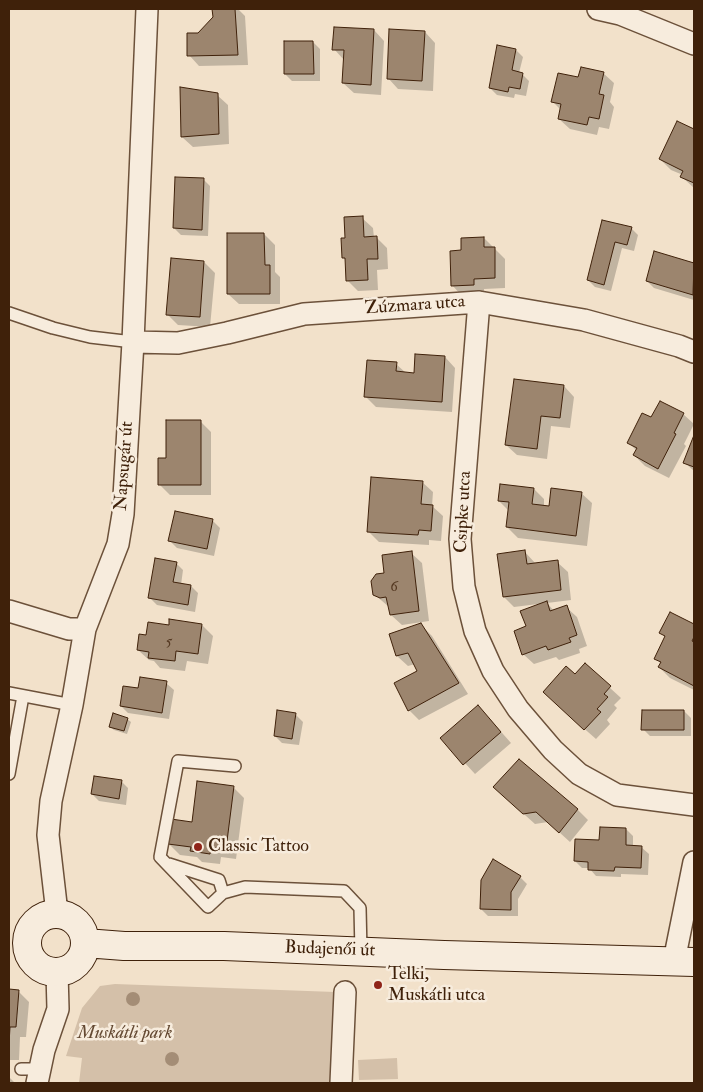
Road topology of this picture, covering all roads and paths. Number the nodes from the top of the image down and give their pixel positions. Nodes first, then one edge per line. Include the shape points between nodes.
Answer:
1 (598, 9) edge
2 (143, 10) edge
3 (694, 44) edge
4 (479, 302) junction
5 (9, 313) edge
6 (133, 342) junction
7 (694, 352) edge
8 (9, 611) edge
9 (85, 629) junction
10 (9, 693) edge
11 (23, 696) junction
12 (72, 705) junction
13 (235, 766) dead end
14 (9, 774) edge
15 (694, 806) edge
16 (694, 862) edge
17 (168, 864) junction
18 (223, 893) junction
19 (57, 913) junction
20 (18, 937) edge
21 (85, 943) junction
22 (361, 952) junction
23 (684, 961) edge
24 (57, 972) junction
25 (345, 992) dead end
26 (32, 1074) edge
27 (341, 1083) edge

1 - 3 street via 620,14
2 - 6 street, Napsugár út
4 - 6 street, Zúzmara utca via 304,314 178,343
4 - 7 street, Zúzmara utca via 584,320
4 - 15 street, Csipke utca via 460,539 464,587 475,631 493,671 518,709 553,750 579,774 617,795
5 - 6 lane via 90,337
6 - 9 street, Napsugár út via 123,514 118,544
8 - 9 street via 69,629
9 - 12 street, Napsugár út
10 - 11 lane
11 - 12 lane
11 - 14 lane
12 - 19 street, Napsugár út via 51,801 48,835
13 - 17 lane via 178,761 160,857
16 - 23 street
17 - 18 lane via 219,880
17 - 18 lane via 208,907
18 - 22 lane via 245,887 344,891 360,908
19 - 20 main road via 41,917
19 - 21 main road via 66,915 80,926
20 - 24 main road via 40,968
21 - 22 main road, Budajenői út
21 - 24 main road via 80,960 74,966
22 - 23 main road, Budajenői út
24 - 26 street via 58,1009
25 - 27 street

